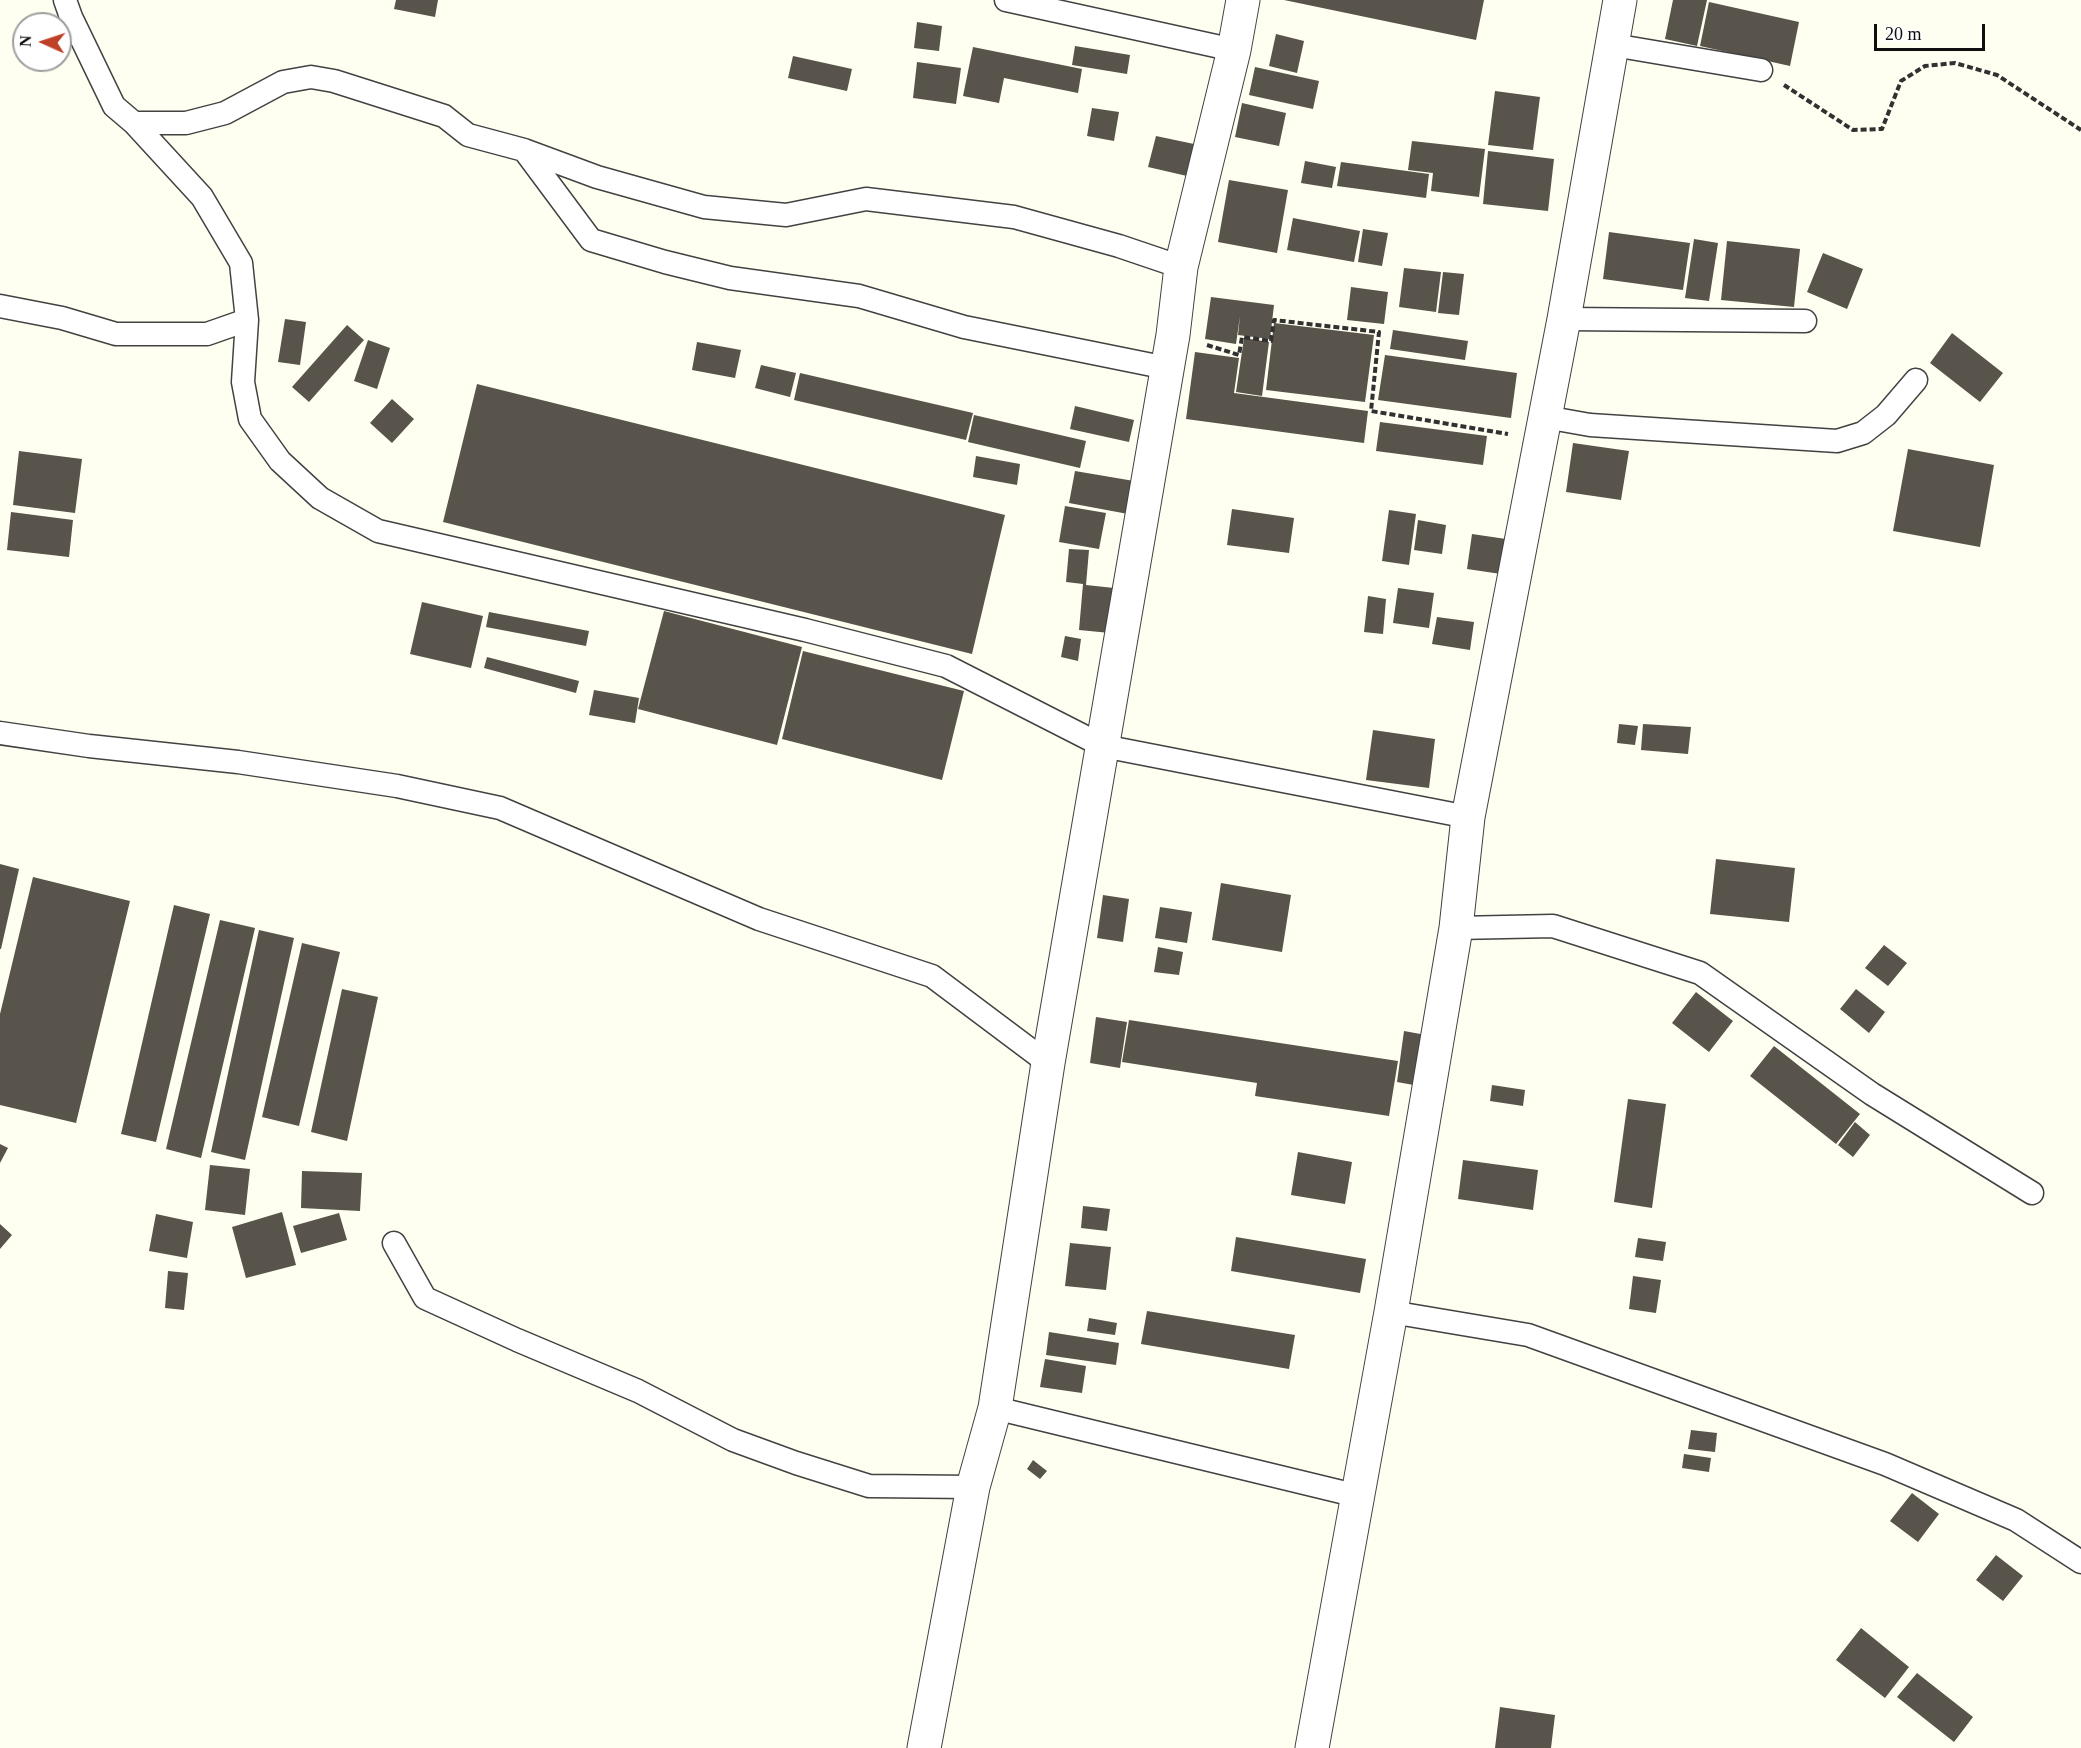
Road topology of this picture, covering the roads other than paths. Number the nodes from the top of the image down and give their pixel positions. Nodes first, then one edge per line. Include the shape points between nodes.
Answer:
1 (65, 0) edge
2 (1006, 0) edge
3 (1242, 0) edge
4 (1620, 0) edge
5 (1612, 45) junction
6 (1234, 50) junction
7 (1761, 70) road end
8 (134, 123) junction
9 (524, 150) junction
10 (1181, 267) junction
11 (0, 306) edge
12 (1564, 319) junction
13 (247, 320) junction
14 (1805, 321) dead end
15 (1167, 368) junction
16 (1916, 380) dead end
17 (1543, 428) junction
18 (0, 733) edge
19 (1103, 746) junction
20 (1468, 817) junction
21 (1456, 928) junction
22 (1048, 1063) junction
23 (2032, 1193) dead end
24 (394, 1243) dead end
25 (1391, 1312) junction
26 (995, 1407) junction
27 (974, 1487) junction
28 (1358, 1496) junction
29 (2081, 1562) edge
30 (924, 1748) edge
31 (1312, 1748) edge

1 - 8 lane via 114,105
2 - 6 lane
3 - 6 street
4 - 5 street
5 - 7 lane
5 - 12 street
6 - 10 street
8 - 9 lane via 186,123 225,112 283,82 311,77 444,116 468,135
8 - 13 lane via 202,197 241,263
9 - 10 lane via 597,177 704,207 786,215 866,199 1014,217
9 - 15 lane via 591,240 730,278 859,296 964,327
10 - 15 street
11 - 13 lane via 116,334 207,334
12 - 14 lane
12 - 17 street
13 - 19 lane via 243,382 250,419 280,461 320,498 378,531 946,666
15 - 19 street
16 - 17 lane via 1886,415 1863,433 1837,441 1590,425
17 - 20 street
18 - 22 lane via 238,762 397,786 500,808 759,919 932,976
19 - 20 lane
19 - 22 street
20 - 21 street
21 - 23 lane via 1553,926 1700,973 1872,1094
21 - 25 street
22 - 26 street
24 - 27 lane via 425,1298 638,1391 733,1440 869,1486
25 - 28 street
25 - 29 lane via 1528,1335 1863,1456 2016,1520
26 - 27 street
26 - 28 lane
27 - 30 street
28 - 31 street

